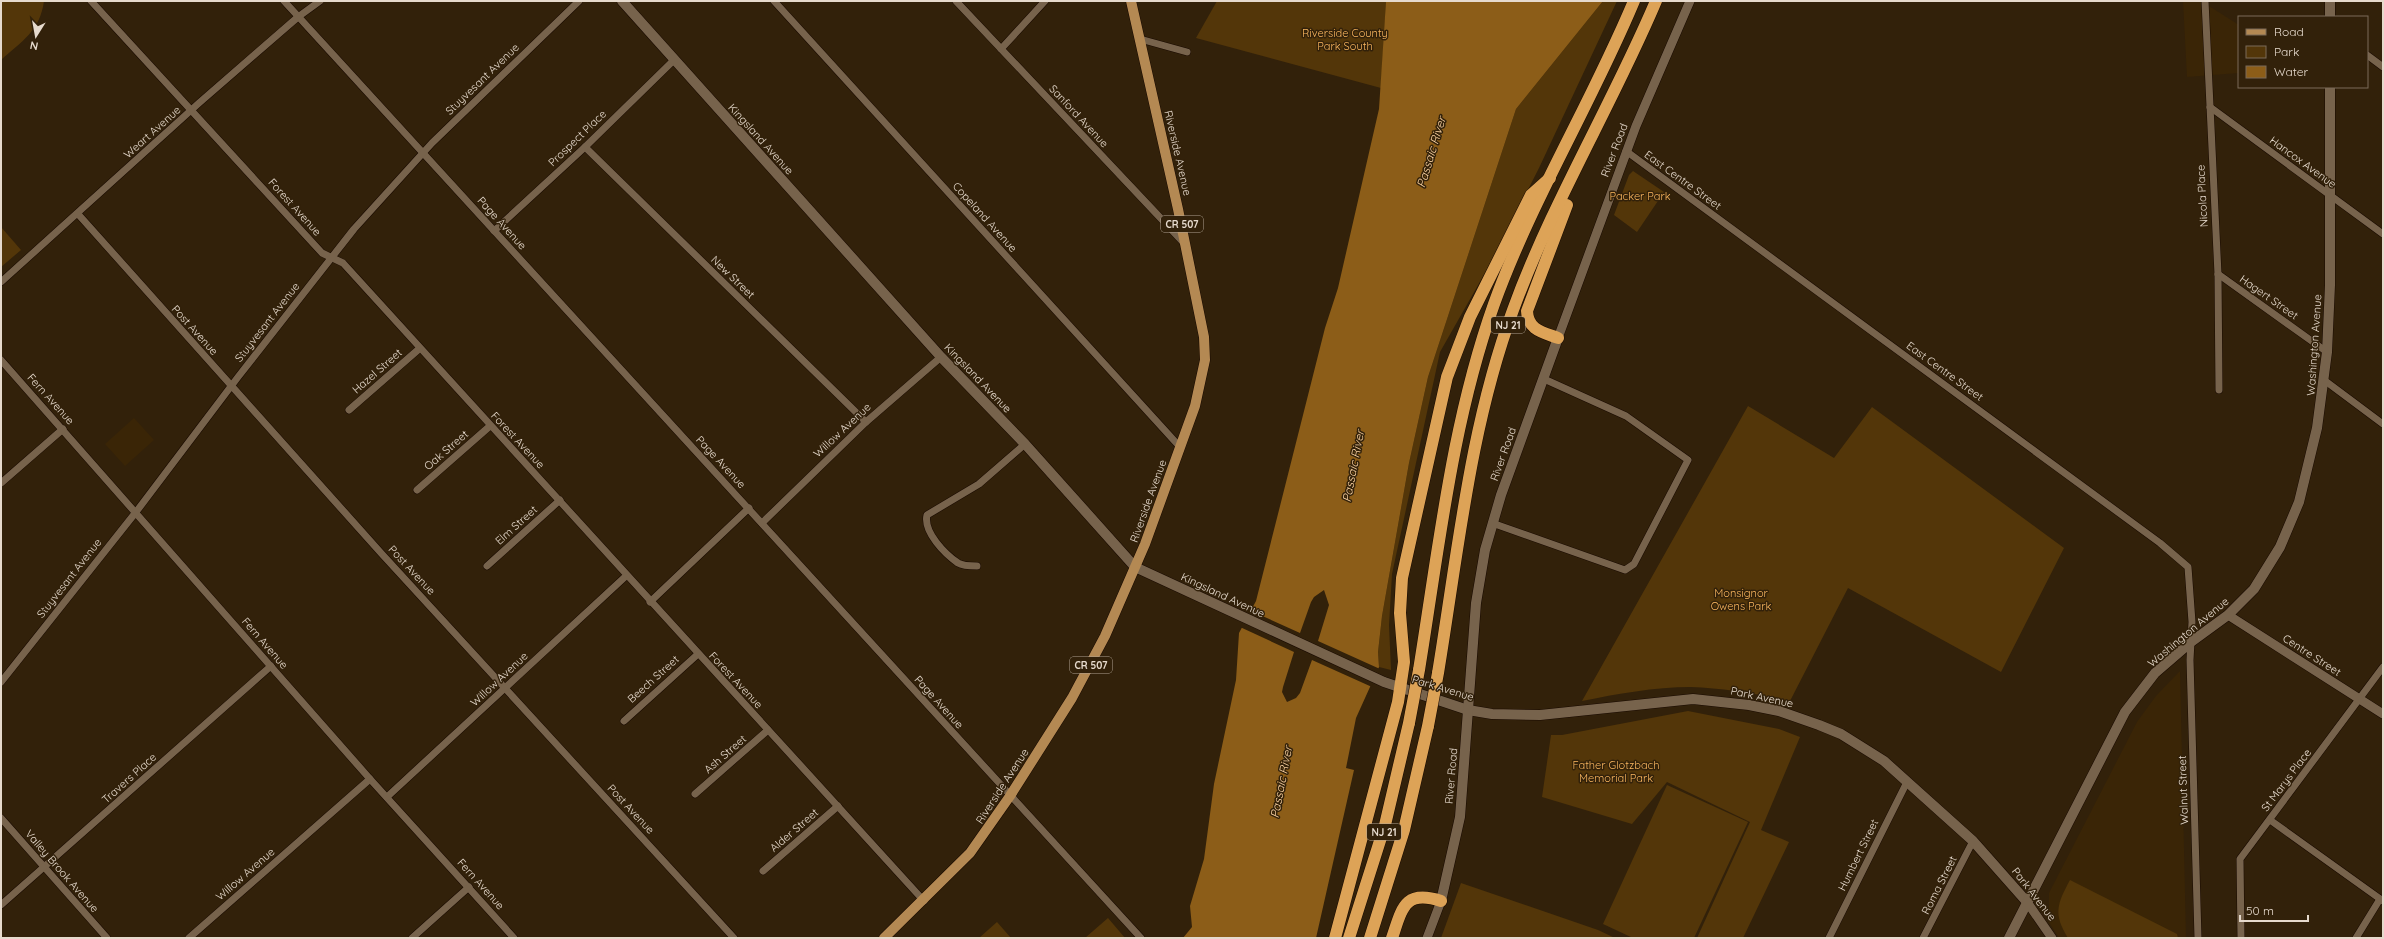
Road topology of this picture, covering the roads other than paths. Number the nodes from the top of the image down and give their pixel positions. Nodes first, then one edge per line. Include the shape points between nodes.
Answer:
1 (91, 1) edge
2 (284, 1) edge
3 (320, 1) edge
4 (580, 1) edge
5 (622, 1) edge
6 (774, 1) edge
7 (956, 1) edge
8 (1046, 1) edge
9 (1131, 1) edge
10 (1634, 1) edge
11 (1656, 1) edge
12 (1690, 1) edge
13 (2205, 1) edge
14 (2330, 1) edge
15 (2330, 16) edge
16 (298, 17) junction
17 (1140, 39) junction
18 (1001, 49) junction
19 (1187, 52) dead end
20 (2368, 56) edge
21 (674, 60) junction
22 (2383, 67) edge
23 (1616, 88) junction
24 (2330, 88) edge
25 (2210, 107) junction
26 (192, 110) junction
27 (585, 147) junction
28 (1626, 151) junction
29 (423, 153) junction
30 (1550, 178) junction
31 (2330, 195) junction
32 (78, 214) junction
33 (494, 231) junction
34 (2383, 234) edge
35 (1186, 246) junction
36 (331, 258) junction
37 (2218, 274) junction
38 (1, 282) edge
39 (1558, 338) junction
40 (420, 349) junction
41 (2327, 352) junction
42 (941, 357) junction
43 (1, 360) edge
44 (1544, 379) junction
45 (2324, 380) junction
46 (231, 386) junction
47 (2219, 390) dead end
48 (349, 410) dead end
49 (866, 422) junction
50 (2383, 424) edge
51 (490, 426) junction
52 (63, 429) junction
53 (1025, 444) junction
54 (1180, 447) junction
55 (1, 483) edge
56 (417, 490) dead end
57 (560, 500) junction
58 (749, 508) junction
59 (136, 512) junction
60 (762, 523) junction
61 (1492, 523) junction
62 (487, 566) dead end
63 (977, 566) dead end
64 (1135, 567) junction
65 (626, 576) junction
66 (650, 602) junction
67 (2228, 615) junction
68 (2191, 642) junction
69 (698, 654) junction
70 (271, 666) junction
71 (2383, 666) edge
72 (1, 682) edge
73 (1384, 682) joint
74 (1401, 687) junction
75 (506, 688) junction
76 (2359, 699) junction
77 (1468, 710) junction
78 (2383, 714) edge
79 (624, 721) dead end
80 (768, 730) junction
81 (370, 779) junction
82 (1907, 782) junction
83 (695, 794) dead end
84 (1010, 796) junction
85 (387, 797) junction
86 (838, 806) junction
87 (1, 818) edge
88 (2270, 820) junction
89 (1973, 842) junction
90 (44, 868) junction
91 (763, 871) dead end
92 (469, 887) junction
93 (2382, 900) edge
94 (924, 901) junction
95 (1441, 901) junction
96 (2027, 902) junction
97 (1, 906) edge
98 (107, 938) edge
99 (189, 938) edge
100 (412, 938) edge
101 (514, 938) edge
102 (734, 938) edge
103 (884, 938) edge
104 (1141, 938) edge
105 (1334, 938) edge
106 (1350, 938) edge
107 (1370, 938) edge
108 (1392, 938) edge
109 (1427, 938) edge
110 (1829, 938) edge
111 (1923, 938) edge
112 (2009, 938) edge
113 (2052, 938) edge
114 (2198, 938) edge
115 (2241, 938) edge
116 (2356, 938) edge

1 - 26 street, Forest Avenue
2 - 16 street, Page Avenue
3 - 16 street, Weart Avenue
4 - 29 street, Stuyvesant Avenue via 487,88
5 - 21 main road, Kingsland Avenue
6 - 54 street, Copeland Avenue
7 - 18 street, Sanford Avenue
8 - 18 street
9 - 17 main road, Riverside Avenue / CR 507
10 - 30 highway, NJ 21
11 - 23 highway, NJ 21
12 - 28 street, River Road
13 - 25 street, Nicola Place
14 - 15 main road
16 - 26 street, Weart Avenue
16 - 29 street, Page Avenue
17 - 19 street
17 - 35 main road, Riverside Avenue / CR 507
18 - 35 street, Sanford Avenue
20 - 22 street
21 - 27 street, Prospect Place
21 - 42 main road, Kingsland Avenue
23 - 39 highway via 1553,239 1527,310 1528,319 1535,329
23 - 107 highway, NJ 21, bridge via 1537,251 1502,342 1477,438 1428,726 1404,830
24 - 31 main road, Washington Avenue
25 - 31 street, Hancox Avenue
25 - 37 street, Nicola Place
26 - 32 street, Weart Avenue
26 - 36 street, Forest Avenue via 322,253
27 - 33 street, Prospect Place
27 - 49 street, New Street
28 - 39 street, River Road
28 - 68 street, East Centre Street via 2154,538 2188,567
29 - 33 street, Page Avenue
29 - 36 street, Stuyvesant Avenue
30 - 74 highway via 1531,195 1470,317 1447,377 1402,578 1400,613 1404,662
30 - 106 highway, NJ 21, bridge via 1506,273 1474,368 1452,465 1409,723 1385,825
31 - 34 street, Hancox Avenue
31 - 41 main road, Washington Avenue
32 - 38 street, Weart Avenue
32 - 46 street, Post Avenue
33 - 58 street, Page Avenue
35 - 54 main road, Riverside Avenue / CR 507 via 1205,360 1195,406
36 - 40 street, Forest Avenue via 343,264
36 - 46 street, Stuyvesant Avenue
37 - 41 street, Hagert Street
37 - 47 street, Nicola Place
39 - 44 main road, River Road
40 - 48 street, Hazel Street
40 - 51 street, Forest Avenue
41 - 45 main road, Washington Avenue
42 - 49 street, Willow Avenue
42 - 53 main road, Kingsland Avenue
43 - 52 street, Fern Avenue
44 - 61 main road, River Road
44 - 61 street via 1626,416 1688,460 1634,564 1625,570
45 - 50 street
45 - 67 main road, Washington Avenue via 2312,453 2290,524 2268,568 2254,589
46 - 59 street, Stuyvesant Avenue
46 - 75 street, Post Avenue
49 - 60 street, Willow Avenue
51 - 56 street, Oak Street
51 - 57 street, Forest Avenue
52 - 55 street
52 - 59 street, Fern Avenue
53 - 63 street via 979,484 927,516 925,523 934,538 959,564
53 - 64 main road, Kingsland Avenue
54 - 64 main road, Riverside Avenue / CR 507
57 - 62 street, Elm Street
57 - 65 street, Forest Avenue
58 - 60 street, Page Avenue
58 - 66 street
59 - 70 street, Fern Avenue
59 - 72 street, Stuyvesant Avenue
60 - 84 street, Page Avenue
61 - 77 main road, River Road via 1480,577
64 - 73 main road, Kingsland Avenue
64 - 84 main road, Riverside Avenue / CR 507 via 1089,668
65 - 66 street, Forest Avenue
65 - 75 street, Willow Avenue
66 - 69 street, Forest Avenue
67 - 68 main road, Washington Avenue
67 - 76 street, Centre Street
68 - 96 main road, Washington Avenue via 2154,674 2125,712
68 - 114 street, Walnut Street
69 - 79 street, Beech Street
69 - 80 street, Forest Avenue
70 - 81 street, Fern Avenue
70 - 90 street, Travers Place
71 - 76 street, St Marys Place
73 - 74 main road, Park Avenue
74 - 77 main road, Park Avenue
74 - 105 highway
75 - 85 street, Willow Avenue
75 - 102 street, Post Avenue
76 - 78 street, Centre Street
76 - 88 street, St Marys Place
77 - 82 main road, Park Avenue via 1492,714 1540,715 1693,699 1749,705 1798,717 1841,734 1884,760
77 - 95 main road, River Road via 1460,818
80 - 83 street, Ash Street
80 - 86 street, Forest Avenue
81 - 85 street, Fern Avenue
81 - 99 street, Willow Avenue
82 - 89 main road, Park Avenue
82 - 110 street, Humbert Street
84 - 94 main road, Riverside Avenue / CR 507 via 970,853
84 - 104 street, Page Avenue
85 - 92 street, Fern Avenue
86 - 91 street, Alder Street
86 - 94 street, Forest Avenue
87 - 90 street, Valley Brook Avenue
88 - 93 street
88 - 115 street, St Marys Place via 2240,859
89 - 96 main road, Park Avenue
89 - 111 street, Roma Street
90 - 97 street, Travers Place
90 - 98 street, Valley Brook Avenue
92 - 100 street
92 - 101 street, Fern Avenue
93 - 116 street
94 - 103 main road, Riverside Avenue / CR 507
95 - 108 highway via 1422,896 1408,901 1401,912
95 - 109 street, River Road
96 - 112 main road, Washington Avenue
96 - 113 street, Park Avenue

